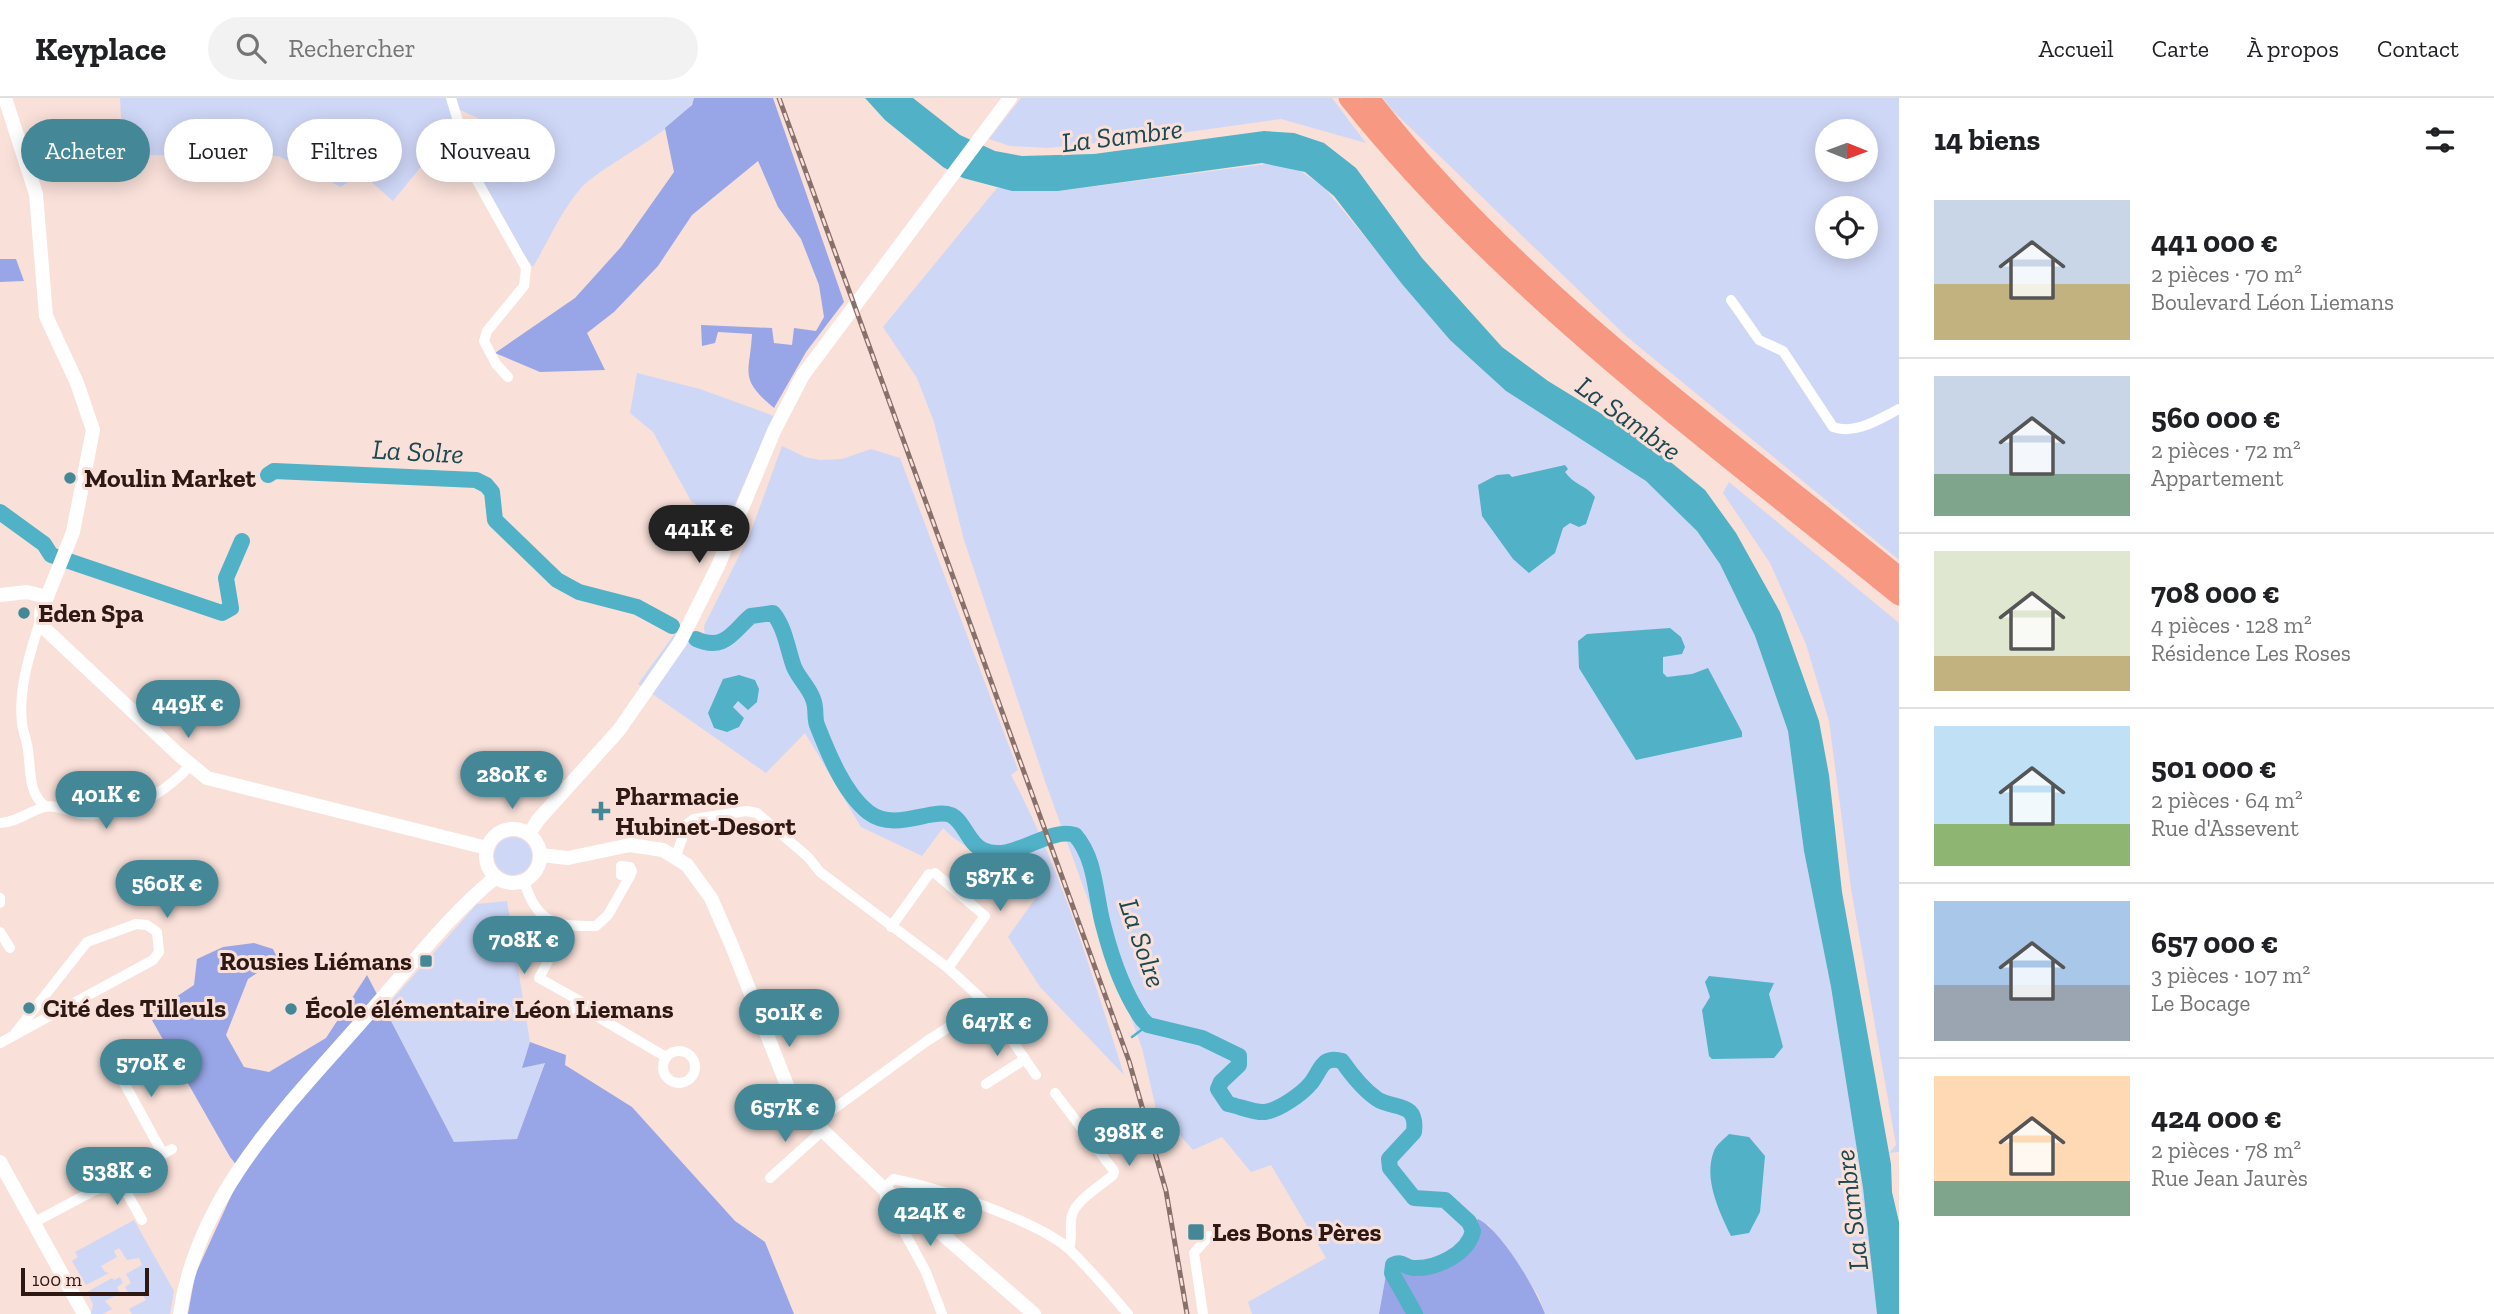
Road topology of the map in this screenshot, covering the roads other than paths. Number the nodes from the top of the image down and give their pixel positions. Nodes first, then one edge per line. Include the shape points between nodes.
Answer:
1 (5, 98) edge
2 (451, 98) edge
3 (1010, 98) edge
4 (1348, 98) edge
5 (1370, 98) edge
6 (1731, 300) dead end
7 (508, 377) dead end
8 (1899, 409) edge
9 (1899, 576) edge
10 (0, 595) edge
11 (1899, 596) edge
12 (47, 597) junction
13 (40, 621) junction
14 (190, 766) junction
15 (45, 806) junction
16 (0, 823) edge
17 (529, 834) junction
18 (487, 848) junction
19 (541, 855) junction
20 (676, 856) junction
21 (630, 876) dead end
22 (496, 877) junction
23 (524, 881) junction
24 (567, 925) junction
25 (891, 927) junction
26 (0, 932) edge
27 (10, 948) dead end
28 (947, 968) junction
29 (986, 1003) junction
30 (13, 1036) junction
31 (0, 1043) edge
32 (666, 1056) dead end
33 (111, 1059) dead end
34 (1025, 1059) junction
35 (1036, 1075) dead end
36 (986, 1084) dead end
37 (1055, 1093) dead end
38 (817, 1128) junction
39 (0, 1162) edge
40 (771, 1178) dead end
41 (119, 1179) junction
42 (884, 1189) junction
43 (142, 1220) dead end
44 (33, 1223) junction
45 (1209, 1236) dead end
46 (1069, 1249) junction
47 (84, 1314) edge
48 (180, 1314) edge
49 (942, 1314) edge
50 (1034, 1314) edge
51 (1128, 1314) edge
52 (1203, 1314) edge

1 - 12 street via 36,194 46,316 92,423 92,445 73,532
2 - 7 street via 475,177 526,268 524,286 484,341
3 - 17 street via 813,360 785,408 718,566 680,642 619,730
4 - 11 highway via 1446,208 1581,336
5 - 9 highway via 1412,150 1504,245 1691,410
6 - 8 street via 1759,340 1783,351 1833,427 1843,431 1859,428
10 - 12 street
12 - 13 street
13 - 14 street
13 - 15 street via 24,679 22,724 31,780
14 - 15 street via 167,788 111,814
14 - 18 street via 213,780
15 - 16 street
17 - 18 street via 506,830
17 - 19 street
18 - 22 street via 488,865
19 - 20 street via 568,858 630,845 650,846
19 - 23 street via 536,872
20 - 25 street via 687,824 694,819 738,810 757,813 820,872
20 - 38 street via 698,877 710,898 737,956 789,1096
21 - 24 street via 603,923
22 - 23 street via 508,883
22 - 48 street via 439,934 240,1165 203,1232
23 - 24 street via 540,913 557,925
24 - 32 street via 539,978
25 - 28 street
25 - 28 street via 932,874 985,916
26 - 27 street
28 - 29 street
29 - 34 street
29 - 38 street via 927,1041
30 - 30 street via 153,960 159,952 157,932 136,923 87,942
30 - 31 street
33 - 41 street via 168,1152
34 - 35 street
34 - 36 street
37 - 46 street via 1114,1171 1072,1214
38 - 40 street
38 - 42 street
39 - 44 street
41 - 43 street
41 - 44 street
42 - 46 street via 894,1179 911,1182 1009,1218
42 - 49 street
42 - 50 street
44 - 47 street
45 - 52 street via 1194,1252
46 - 51 street

